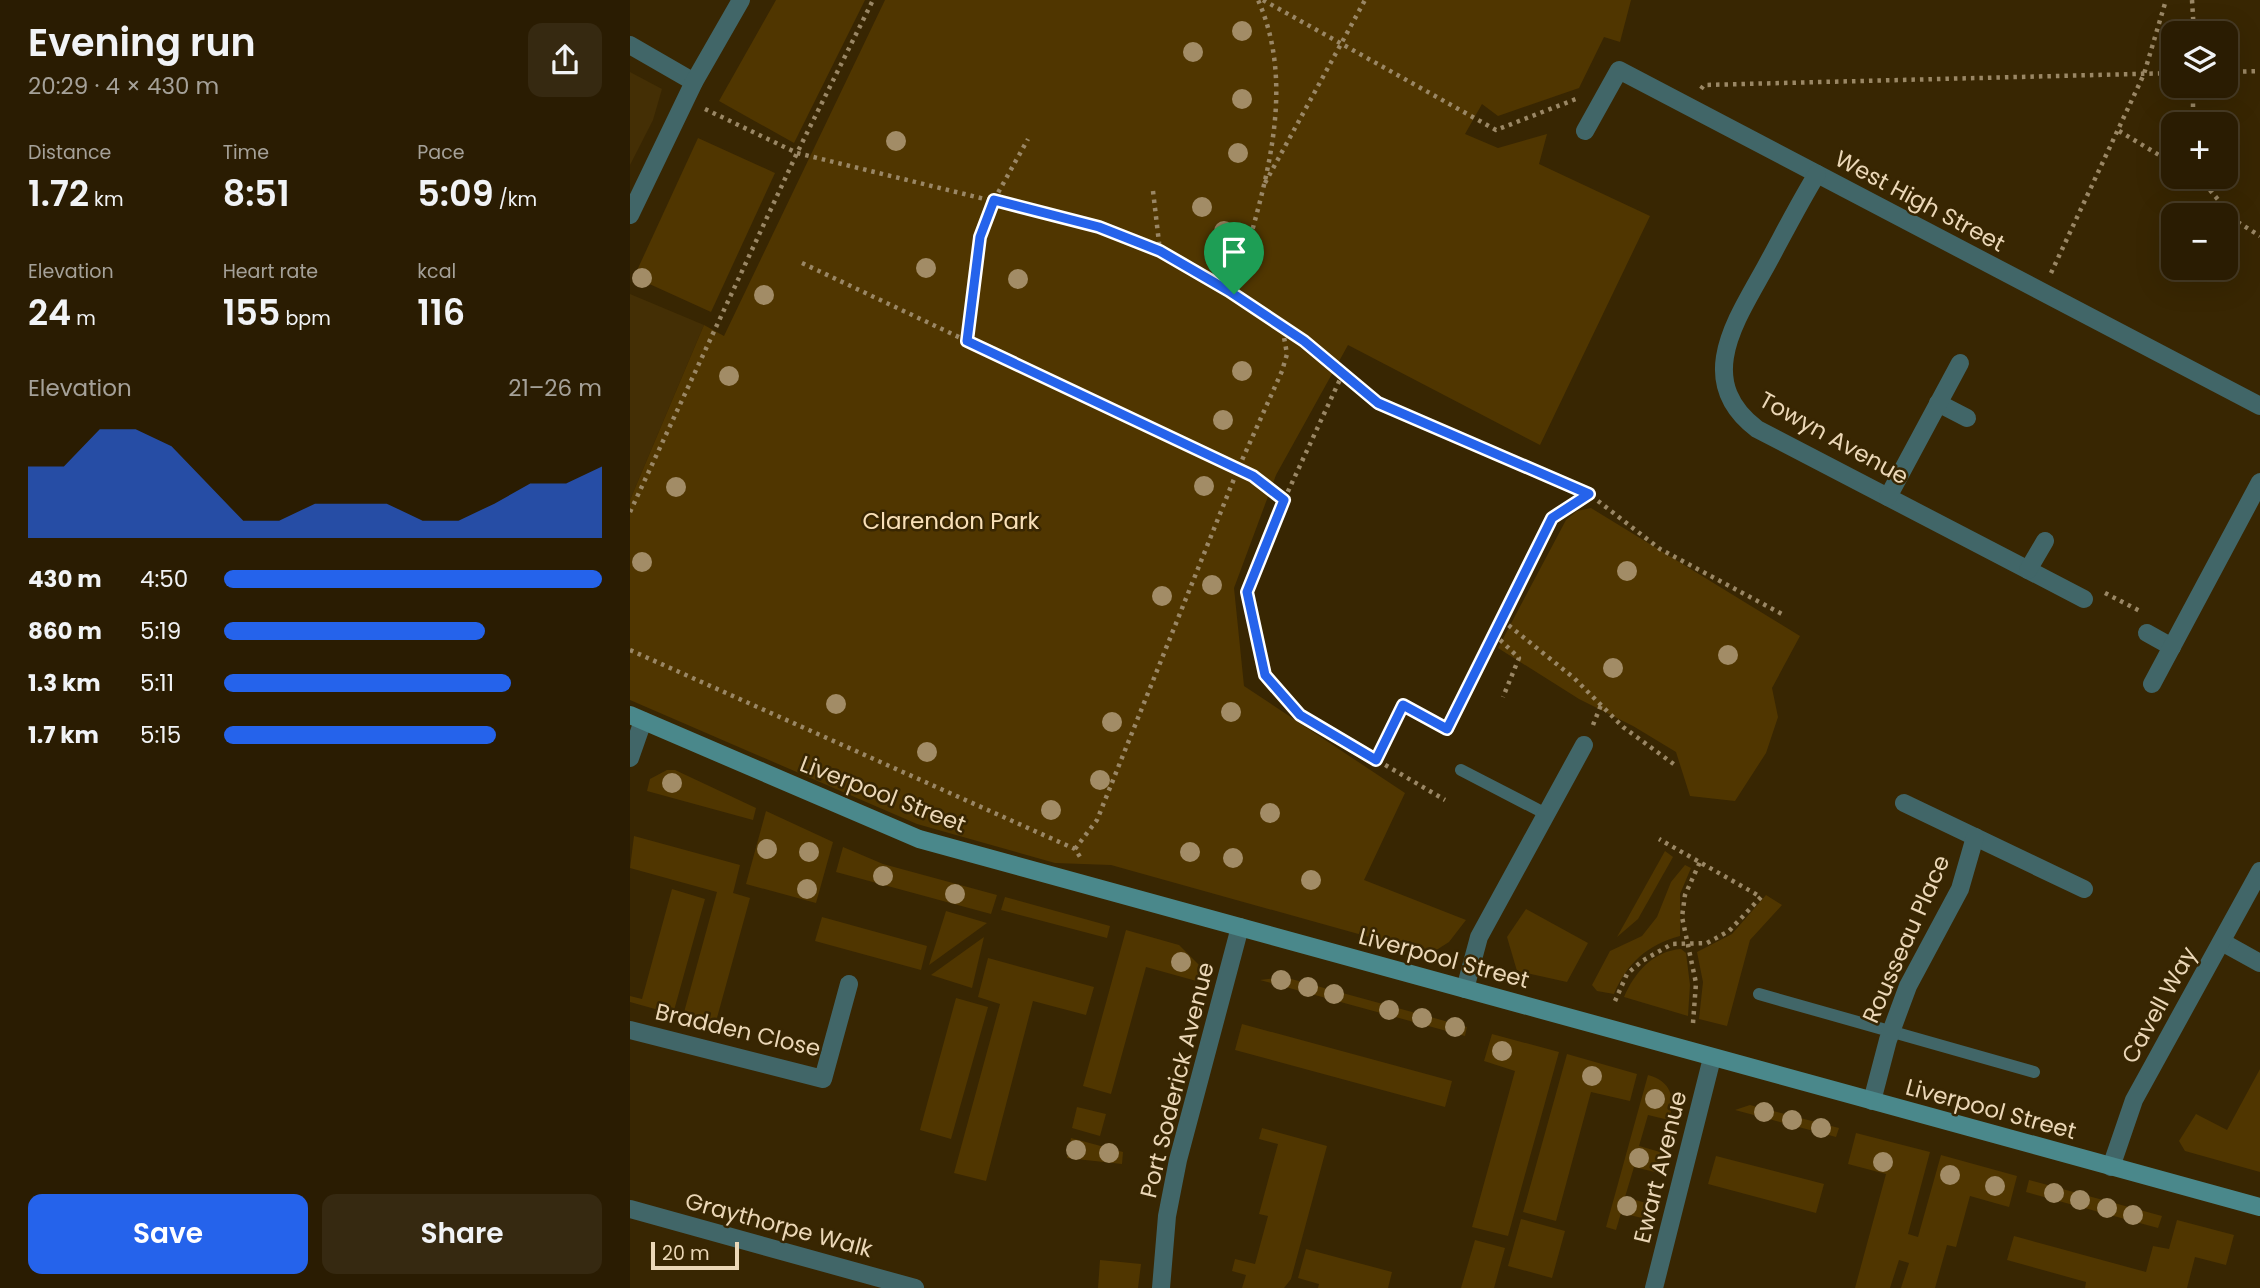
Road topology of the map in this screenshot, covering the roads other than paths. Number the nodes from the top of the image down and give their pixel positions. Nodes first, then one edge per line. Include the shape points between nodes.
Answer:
1 (741, 0) edge
2 (630, 45) edge
3 (694, 82) junction
4 (1585, 131) dead end
5 (1816, 174) junction
6 (630, 215) edge
7 (1960, 363) dead end
8 (1938, 403) junction
9 (2260, 406) edge
10 (1967, 418) dead end
11 (2260, 482) edge
12 (1888, 497) junction
13 (2045, 541) dead end
14 (2028, 570) junction
15 (2084, 599) dead end
16 (2147, 633) dead end
17 (2172, 647) junction
18 (2152, 684) dead end
19 (636, 718) edge
20 (1584, 745) dead end
21 (630, 758) edge
22 (1461, 770) dead end
23 (1904, 803) dead end
24 (1548, 816) junction
25 (1975, 837) junction
26 (2260, 870) edge
27 (2084, 889) dead end
28 (1240, 927) junction
29 (2222, 942) junction
30 (2260, 963) edge
31 (849, 984) dead end
32 (1465, 989) junction
33 (1759, 994) dead end
34 (630, 1030) edge
35 (1891, 1031) junction
36 (1712, 1058) junction
37 (2034, 1072) dead end
38 (1872, 1101) junction
39 (2111, 1167) junction
40 (2260, 1207) edge
41 (630, 1209) edge
42 (915, 1288) edge
43 (1161, 1288) edge
44 (1654, 1288) edge

1 - 3 street
2 - 3 street
3 - 6 street
4 - 5 street, West High Street via 1619,70
5 - 9 street, West High Street
5 - 12 street, Towyn Avenue via 1734,326 1725,351 1724,378 1734,407 1757,429
7 - 8 street
8 - 10 street
8 - 12 street
11 - 17 street
12 - 14 street, Towyn Avenue
13 - 14 street
14 - 15 street, Towyn Avenue
16 - 17 street
17 - 18 street
19 - 21 street
19 - 28 street, Liverpool Street via 919,839
20 - 24 street
22 - 24 lane
23 - 25 street, Rousseau Place
24 - 32 street via 1479,937
25 - 27 street, Rousseau Place
25 - 35 street, Rousseau Place via 1960,889 1908,986
26 - 29 street, Cavell Way
28 - 32 street, Liverpool Street
28 - 43 street, Port Soderick Avenue via 1178,1160 1167,1216
29 - 30 street
29 - 39 street, Cavell Way via 2134,1100
31 - 34 street, Bradden Close via 823,1079
32 - 36 street, Liverpool Street
33 - 35 lane
35 - 37 lane
35 - 38 street, Rousseau Place
36 - 38 street, Liverpool Street
36 - 44 street, Ewart Avenue
38 - 39 street, Liverpool Street
39 - 40 street, Liverpool Street
41 - 42 street, Graythorpe Walk

